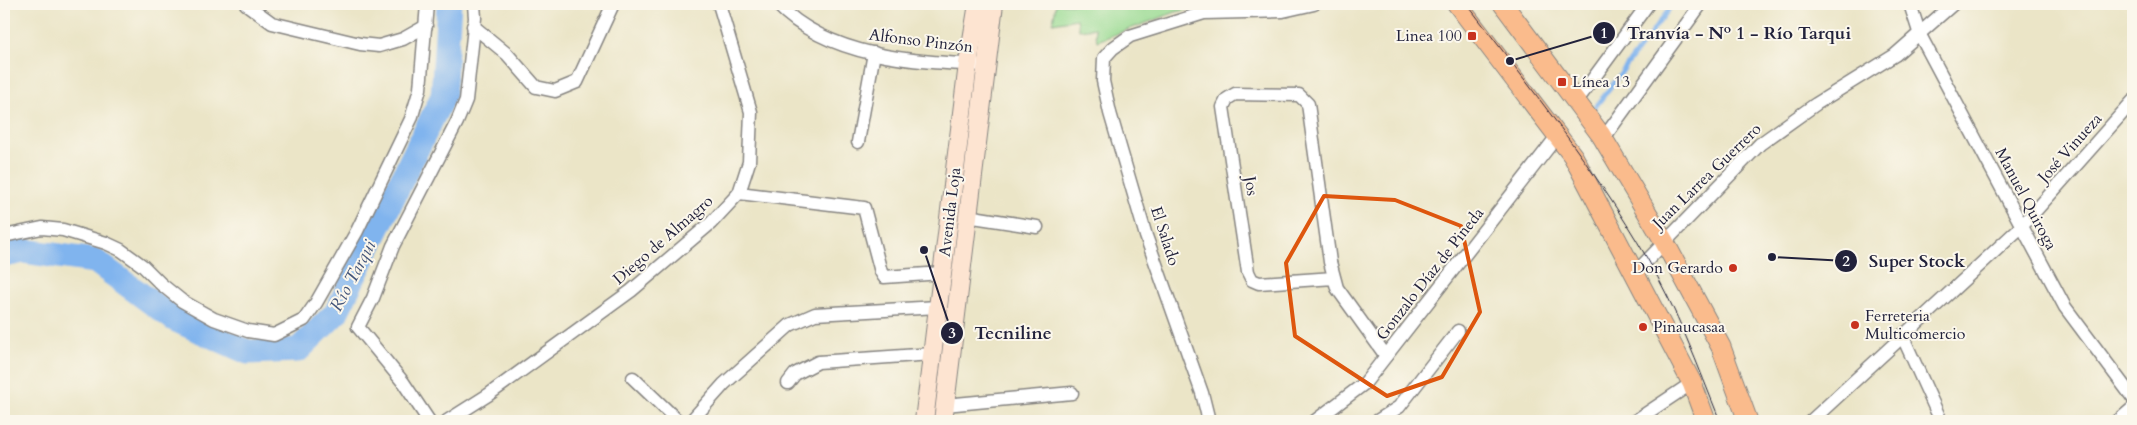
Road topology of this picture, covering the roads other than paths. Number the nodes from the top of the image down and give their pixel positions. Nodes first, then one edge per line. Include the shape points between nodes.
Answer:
1 (246, 4) edge
2 (427, 4) edge
3 (474, 4) edge
4 (613, 4) edge
5 (719, 4) edge
6 (777, 4) edge
7 (978, 4) edge
8 (994, 4) edge
9 (1314, 4) edge
10 (1456, 4) edge
11 (1503, 4) edge
12 (1648, 4) edge
13 (1702, 4) edge
14 (1910, 4) edge
15 (1953, 4) edge
16 (426, 26) junction
17 (473, 26) junction
18 (1920, 35) junction
19 (874, 53) junction
20 (976, 64) junction
21 (2133, 101) edge
22 (1579, 105) junction
23 (1602, 137) junction
24 (1560, 138) junction
25 (858, 142) dead end
26 (739, 193) junction
27 (967, 216) junction
28 (2022, 226) junction
29 (1037, 227) dead end
30 (4, 236) edge
31 (1664, 241) junction
32 (942, 273) junction
33 (1635, 273) junction
34 (1334, 278) junction
35 (938, 307) junction
36 (1458, 331) dead end
37 (1902, 334) junction
38 (932, 354) junction
39 (1386, 356) junction
40 (633, 378) dead end
41 (788, 383) dead end
42 (1692, 383) junction
43 (1072, 393) dead end
44 (2133, 398) edge
45 (2133, 408) edge
46 (944, 413) edge
47 (429, 421) edge
48 (447, 421) edge
49 (678, 421) edge
50 (691, 421) edge
51 (924, 421) edge
52 (1209, 421) edge
53 (1315, 421) edge
54 (1377, 421) edge
55 (1635, 421) edge
56 (1706, 421) edge
57 (1748, 421) edge
58 (1811, 421) edge
59 (1941, 421) edge
60 (2118, 421) edge

1 - 16 street via 272,23 360,44 380,46 403,39
2 - 16 street
3 - 17 street
4 - 17 street via 577,82 555,91 536,87 506,54
5 - 26 street, Diego de Almagro via 751,112 749,162
6 - 19 street, Alfonso Pinzón via 797,22 824,38
7 - 20 main road, Avenida Loja
8 - 20 main road, Avenida Loja
9 - 52 street, El Salado via 1283,11 1204,14 1130,36 1104,58 1103,81 1110,112 1146,236
10 - 24 main road
11 - 22 main road
12 - 22 street
13 - 23 street
14 - 18 street, Manuel Quiroga
15 - 18 street, Juan Larrea Guerrero
16 - 30 street via 420,89 411,119 357,231 316,303 304,320 289,328 274,335 248,331 214,319 182,300 121,250 106,243 63,230 42,228
17 - 47 street via 466,100 393,246 358,327 403,382
18 - 28 street, Manuel Quiroga
18 - 31 street, Juan Larrea Guerrero via 1885,62 1766,139
19 - 20 street, Alfonso Pinzón
19 - 25 street
20 - 27 main road, Avenida Loja
20 - 32 main road, Avenida Loja
21 - 28 street, José Vinueza
22 - 23 main road
23 - 31 main road
24 - 33 main road
24 - 39 street, Gonzalo Díaz de Pineda
26 - 32 street via 864,208 884,277
26 - 48 street, Diego de Almagro via 711,224 631,290
27 - 29 street
27 - 46 main road, Avenida Loja
28 - 37 street, José Vinueza
28 - 44 street, Manuel Quiroga via 2065,307
31 - 33 street, Juan Larrea Guerrero
31 - 57 main road via 1721,347
32 - 35 main road, Avenida Loja
33 - 42 main road
34 - 34 street, Jos via 1308,104 1299,95 1235,94 1223,107 1248,272 1252,280 1259,283
34 - 39 street via 1337,288
35 - 38 main road, Avenida Loja
35 - 50 street via 831,312 815,314 790,325 724,384
36 - 54 street via 1399,407
37 - 58 street, José Vinueza
37 - 59 street
38 - 41 street via 818,362 795,374
38 - 51 main road, Avenida Loja
39 - 53 street, Gonzalo Díaz de Pineda via 1365,383
40 - 49 street
42 - 55 street
42 - 56 main road
43 - 46 street
45 - 60 street

